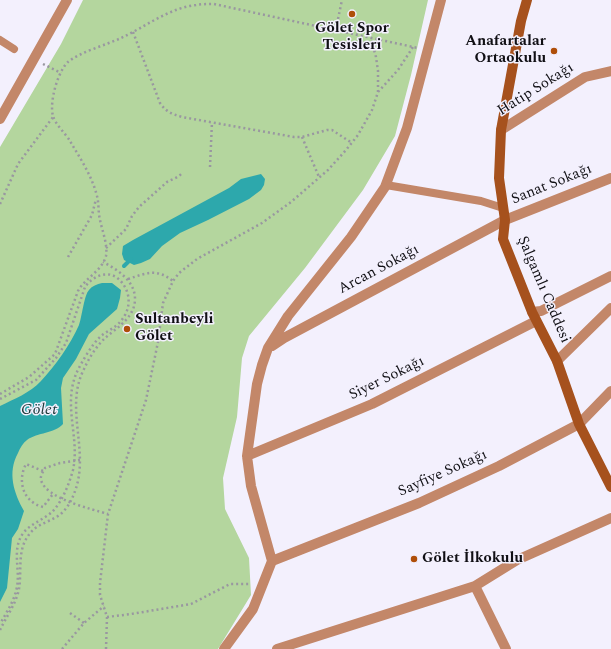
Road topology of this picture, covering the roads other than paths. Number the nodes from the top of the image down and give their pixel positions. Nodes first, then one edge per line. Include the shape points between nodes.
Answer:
1 (67, 0) edge
2 (440, 0) edge
3 (527, 0) edge
4 (0, 40) edge
5 (14, 49) dead end
6 (611, 71) edge
7 (0, 119) edge
8 (500, 130) junction
9 (611, 178) edge
10 (386, 185) junction
11 (503, 208) junction
12 (505, 220) junction
13 (611, 276) edge
14 (611, 308) edge
15 (534, 316) junction
16 (268, 348) junction
17 (557, 361) junction
18 (611, 391) edge
19 (578, 424) junction
20 (247, 456) junction
21 (611, 487) edge
22 (611, 518) edge
23 (272, 561) junction
24 (475, 586) junction
25 (224, 649) edge
26 (277, 649) edge
27 (506, 649) edge

1 - 7 street
2 - 10 street via 407,128
3 - 8 street, Şalgamlı Caddesi
4 - 5 lane
6 - 8 street, Hatip Sokağı via 586,76
8 - 11 street, Şalgamlı Caddesi
9 - 12 street, Sanat Sokağı
10 - 11 lane via 481,201
10 - 16 street via 351,237 288,316
11 - 12 street, Şalgamlı Caddesi
12 - 15 street, Şalgamlı Caddesi via 504,239
12 - 16 street, Arcan Sokağı
13 - 15 street, Siyer Sokağı
14 - 17 street
15 - 17 street, Şalgamlı Caddesi
15 - 20 street, Siyer Sokağı via 372,404
16 - 20 street via 257,384
17 - 19 street, Şalgamlı Caddesi
18 - 19 street, Sayfiye Sokağı
19 - 21 street, Şalgamlı Caddesi
19 - 23 street, Sayfiye Sokağı via 499,466 419,503
20 - 23 street via 251,486
22 - 24 street via 517,560
23 - 25 street via 253,609
24 - 26 street
24 - 27 street

